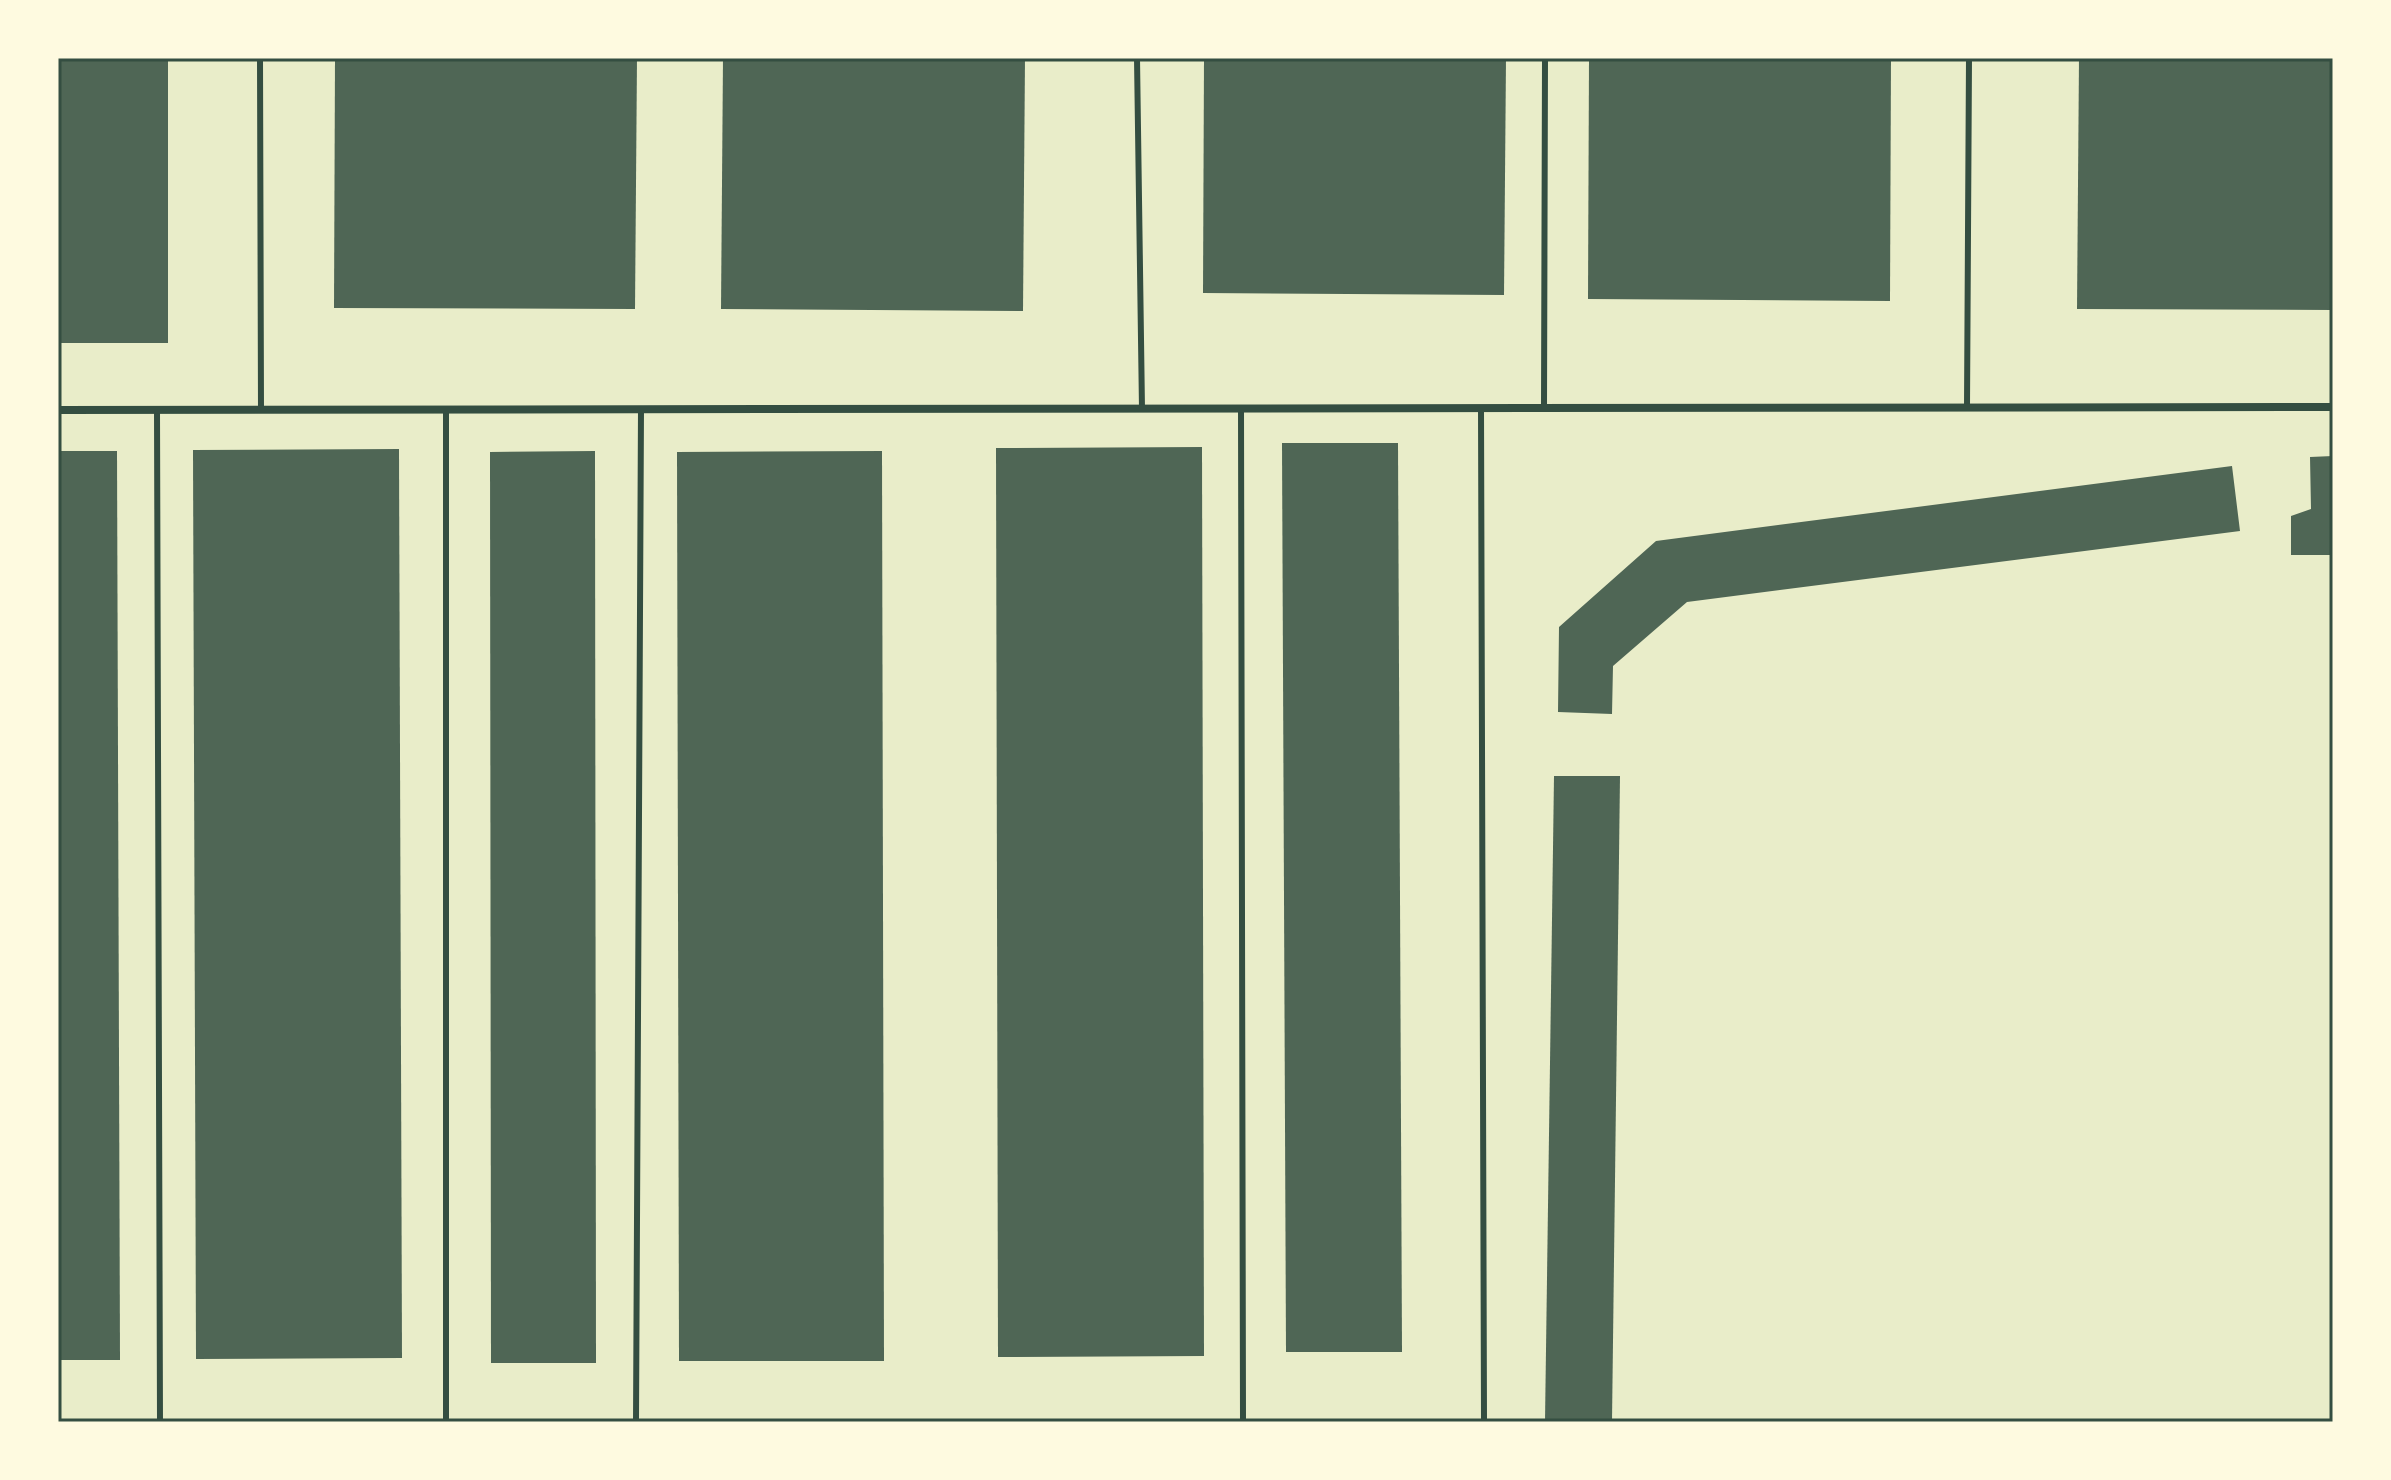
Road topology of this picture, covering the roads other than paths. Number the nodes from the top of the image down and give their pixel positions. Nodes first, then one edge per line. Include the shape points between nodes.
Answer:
1 (260, 58) edge
2 (1137, 58) edge
3 (1545, 58) edge
4 (1969, 58) edge
5 (2333, 407) edge
6 (1967, 408) junction
7 (641, 409) junction
8 (1142, 409) junction
9 (1241, 409) junction
10 (1481, 409) junction
11 (1544, 409) junction
12 (58, 410) edge
13 (157, 410) junction
14 (261, 410) junction
15 (446, 410) junction
16 (160, 1422) edge
17 (446, 1422) edge
18 (636, 1422) edge
19 (1243, 1422) edge
20 (1484, 1422) edge

1 - 14 lane
2 - 8 lane
3 - 11 lane
4 - 6 lane
5 - 6 street
6 - 11 street
7 - 8 street
7 - 15 street
7 - 18 lane
8 - 9 street
9 - 10 street
9 - 19 lane
10 - 11 street
10 - 20 lane
12 - 13 street
13 - 14 street
13 - 16 lane
14 - 15 street
15 - 17 lane

